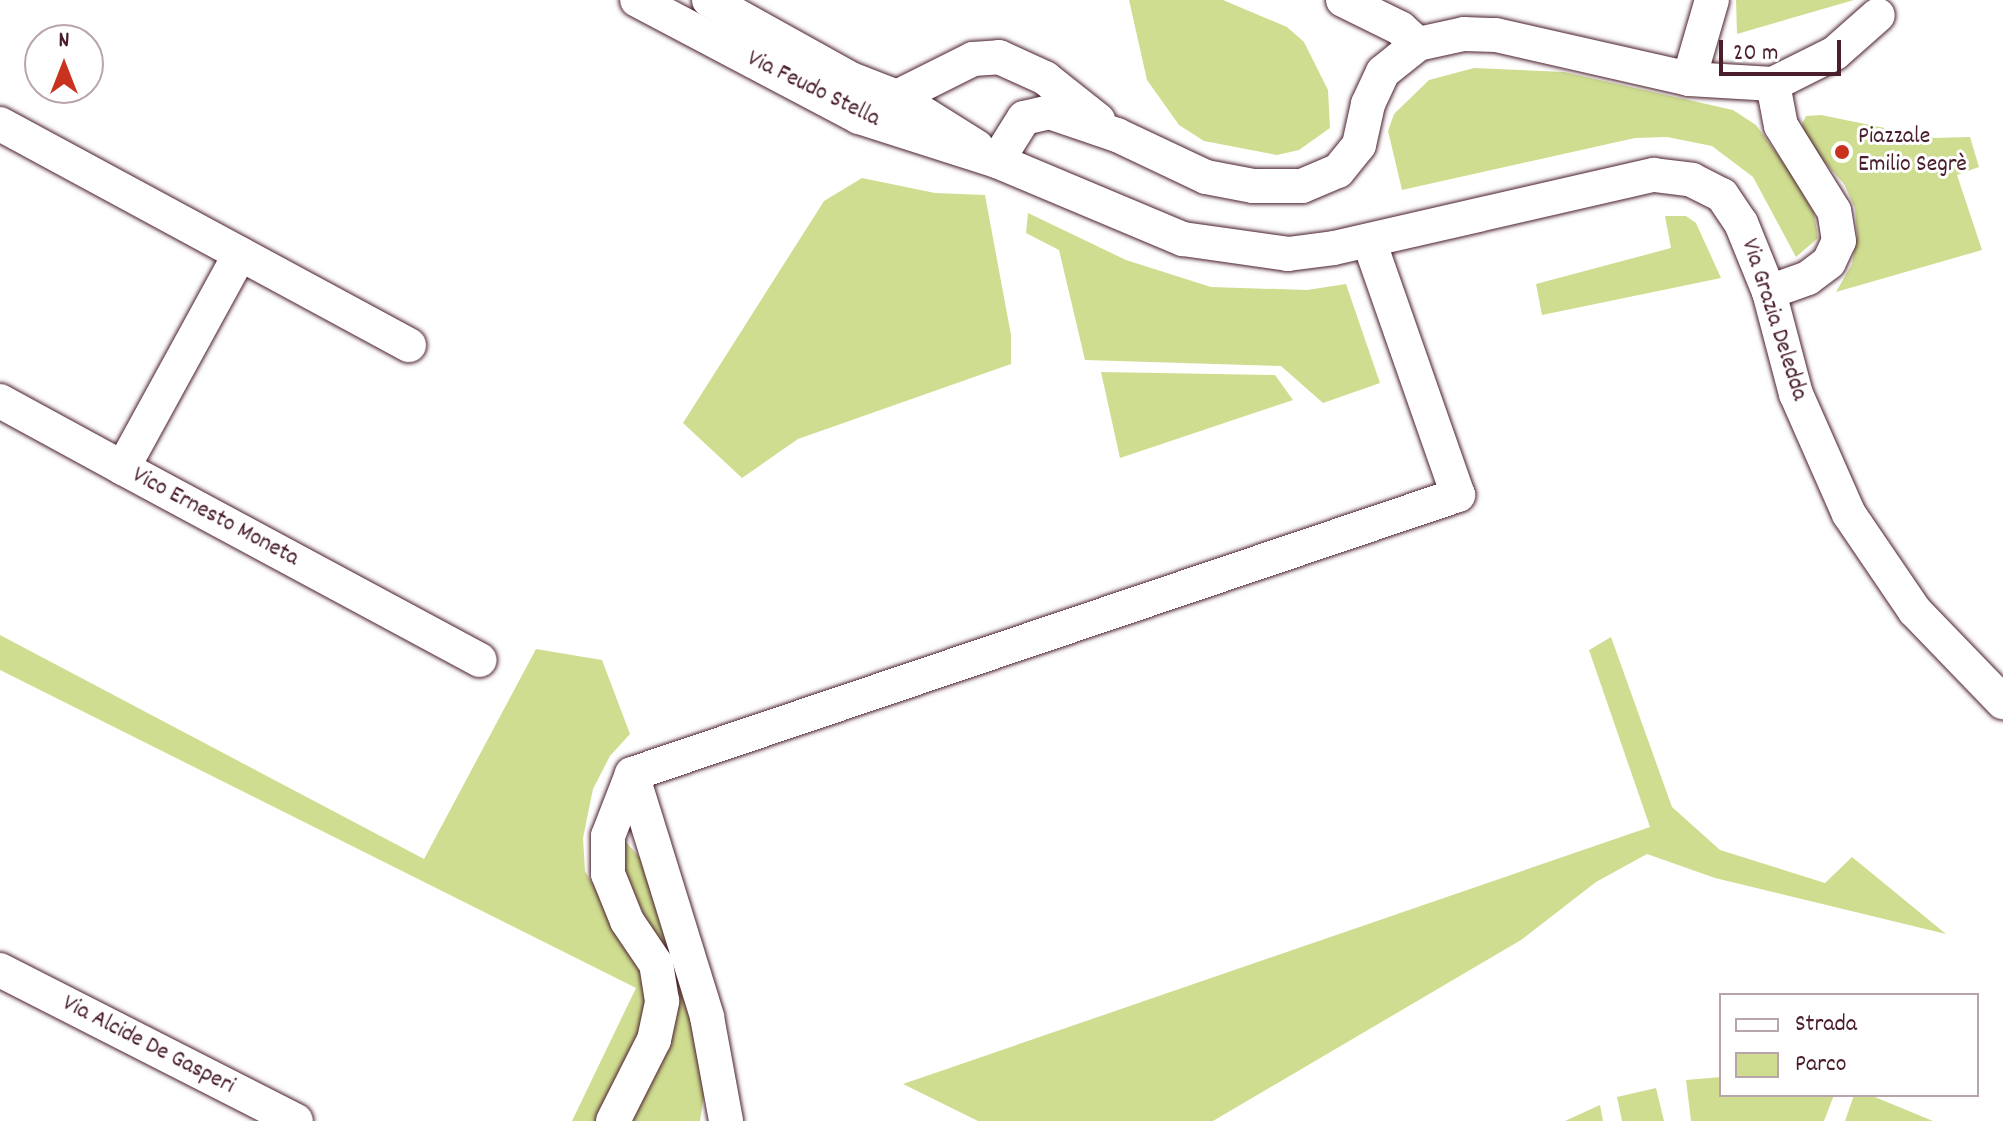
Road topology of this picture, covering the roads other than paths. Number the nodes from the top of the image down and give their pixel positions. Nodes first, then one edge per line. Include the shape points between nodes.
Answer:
1 (637, 0) edge
2 (709, 0) edge
3 (1343, 0) edge
4 (1712, 0) edge
5 (1878, 15) dead end
6 (1418, 44) junction
7 (1689, 79) junction
8 (1773, 84) junction
9 (897, 97) junction
10 (0, 124) edge
11 (1117, 135) junction
12 (997, 161) junction
13 (1369, 241) junction
14 (240, 254) junction
15 (1769, 292) junction
16 (409, 345) dead end
17 (0, 401) edge
18 (123, 468) junction
19 (480, 660) dead end
20 (2003, 702) edge
21 (632, 774) junction
22 (0, 970) edge
23 (296, 1121) edge
24 (613, 1121) edge
25 (726, 1121) edge

1 - 12 street, Via Feudo Stella via 859,117
2 - 9 street, Via Feudo Stella via 851,79
3 - 6 street via 1400,28
4 - 7 street
5 - 8 street via 1835,53
6 - 7 street via 1464,34 1496,35
6 - 11 street via 1383,72 1368,104 1359,145 1338,171 1302,186 1253,186 1206,177
7 - 8 street
8 - 15 street via 1781,126 1834,211 1839,241 1829,262 1808,278
9 - 11 street via 973,59 999,57 1045,78
9 - 12 street, Via Feudo Stella
10 - 14 street
11 - 12 street via 1049,112 1024,118
12 - 13 street, Via Feudo Stella via 1183,239 1288,254
13 - 15 street, Via Grazia Deledda via 1654,175 1692,180 1722,195 1741,223
13 - 21 street via 1458,495
14 - 16 street
14 - 18 street, Vico Ernesto Moneta
15 - 20 street, Via Grazia Deledda via 1796,394 1849,514 1915,611
17 - 18 street
18 - 19 street, Vico Ernesto Moneta
21 - 24 street via 608,836 608,874 627,921 656,964 662,1001 654,1040
21 - 25 street via 707,1017
22 - 23 street, Via Alcide De Gasperi

